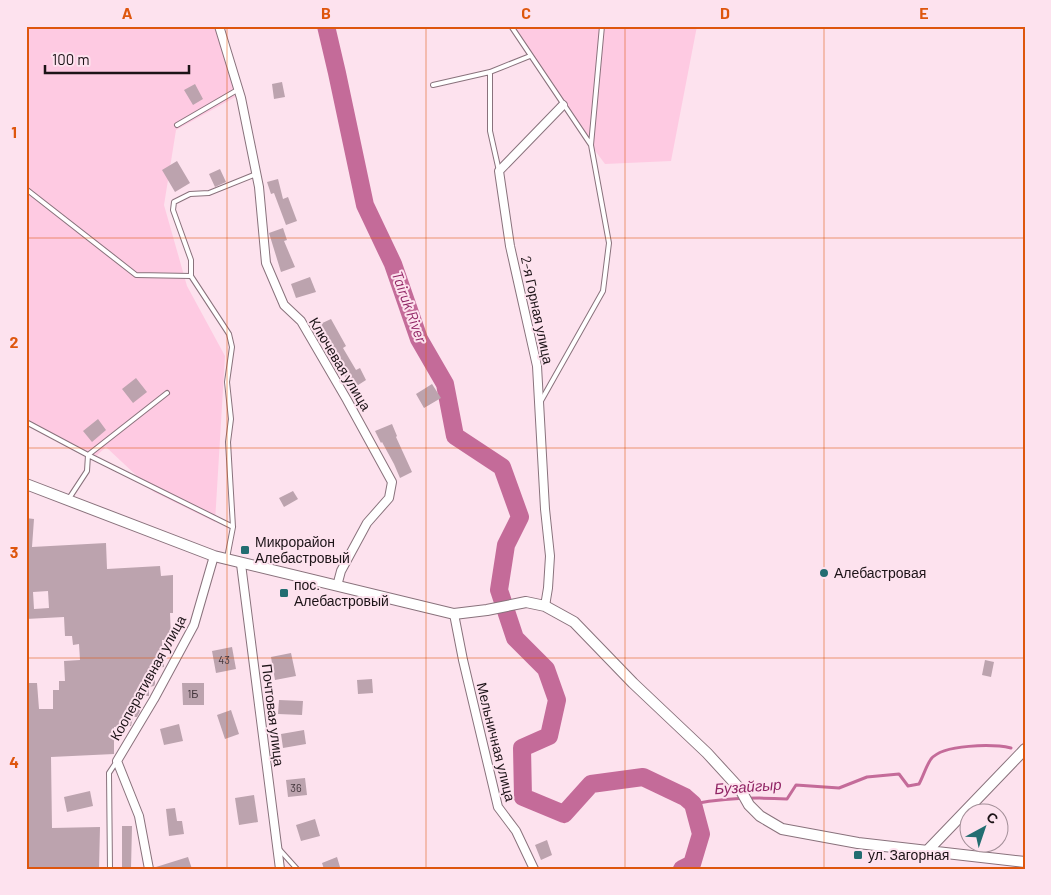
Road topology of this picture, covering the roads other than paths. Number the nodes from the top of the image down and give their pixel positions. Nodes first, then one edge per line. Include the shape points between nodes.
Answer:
1 (219, 26) edge
2 (511, 26) edge
3 (602, 26) edge
4 (530, 56) junction
5 (490, 72) junction
6 (432, 85) dead end
7 (238, 89) junction
8 (563, 104) junction
9 (177, 125) dead end
10 (591, 145) junction
11 (499, 171) junction
12 (256, 174) junction
13 (26, 189) edge
14 (191, 276) junction
15 (167, 393) dead end
16 (539, 404) junction
17 (26, 422) edge
18 (88, 455) junction
19 (26, 484) edge
20 (68, 500) junction
21 (233, 527) junction
22 (214, 556) junction
23 (226, 559) junction
24 (241, 564) junction
25 (337, 586) junction
26 (546, 606) junction
27 (454, 614) junction
28 (1025, 749) edge
29 (117, 761) junction
30 (278, 848) junction
31 (928, 850) junction
32 (1025, 862) edge
33 (110, 869) edge
34 (149, 869) edge
35 (280, 869) edge
36 (297, 869) edge
37 (534, 869) edge

1 - 7 street, Ключевая улица
2 - 4 lane
3 - 10 lane
4 - 5 lane
4 - 8 lane
5 - 6 lane
5 - 11 lane via 490,131
7 - 9 lane
7 - 12 street, Ключевая улица
8 - 10 lane
8 - 11 street
10 - 16 lane via 608,243 603,291
11 - 16 street, 2-я Горная улица via 510,246 538,366
12 - 14 lane via 209,193 190,194 174,202 172,210 190,260
12 - 25 street, Ключевая улица via 266,263 284,305 300,321 392,482 389,498 367,523 341,571
13 - 14 lane via 136,275
14 - 21 lane via 229,334 232,347 227,382
15 - 18 lane
16 - 26 street, 2-я Горная улица via 550,556
17 - 18 lane
18 - 20 lane via 87,471
18 - 21 lane
19 - 20 street
20 - 22 street
21 - 23 lane
22 - 23 street
22 - 29 street, Кооперативная улица via 194,625
23 - 24 street
24 - 25 street
24 - 30 street, Почтовая улица
25 - 27 street
26 - 27 street via 526,602
26 - 31 street via 574,622 707,753 740,788 749,805 760,816 782,829 858,843
27 - 37 street, Мельничная улица via 498,806 516,831
28 - 31 street
29 - 33 lane via 110,773
29 - 34 street, Кооперативная улица via 139,816
30 - 35 street, Почтовая улица
30 - 36 lane
31 - 32 street

